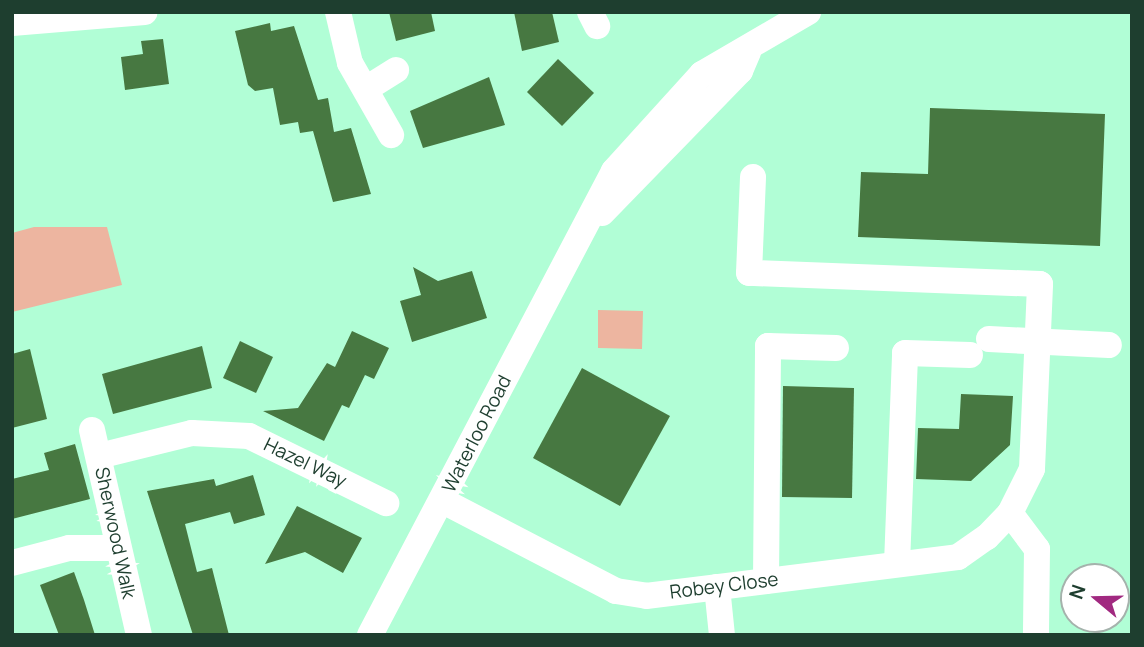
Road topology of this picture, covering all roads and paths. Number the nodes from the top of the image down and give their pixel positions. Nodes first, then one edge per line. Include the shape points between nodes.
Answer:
1 (145, 12) edge
2 (338, 12) edge
3 (795, 15) edge
4 (12, 23) edge
5 (396, 70) dead end
6 (369, 87) junction
7 (391, 135) dead end
8 (753, 177) dead end
9 (1038, 341) junction
10 (1109, 345) dead end
11 (836, 348) dead end
12 (92, 430) dead end
13 (99, 456) junction
14 (443, 501) junction
15 (386, 503) dead end
16 (1010, 513) junction
17 (116, 548) junction
18 (12, 563) edge
19 (897, 564) junction
20 (766, 581) junction
21 (717, 587) junction
22 (1035, 623) edge
23 (139, 635) edge
24 (370, 635) edge
25 (722, 635) edge

1 - 4 street
2 - 6 street via 350,63
3 - 14 street, Waterloo Road via 748,52 726,55 661,113 614,171
5 - 6 street
6 - 7 street
8 - 9 street, Robey Close via 749,273 1040,284
9 - 10 street
9 - 16 street, Robey Close via 1032,469
9 - 19 street via 905,353
11 - 20 street via 768,346
12 - 13 street, Sherwood Walk
13 - 15 street, Hazel Way via 192,433 249,436
13 - 17 street, Sherwood Walk
14 - 21 street, Robey Close via 616,591 646,596
14 - 24 street, Waterloo Road
16 - 19 street, Robey Close via 958,557
16 - 22 street via 1037,549
17 - 18 street via 69,548
17 - 23 street, Sherwood Walk
19 - 20 street, Robey Close
20 - 21 street, Robey Close
21 - 25 street

